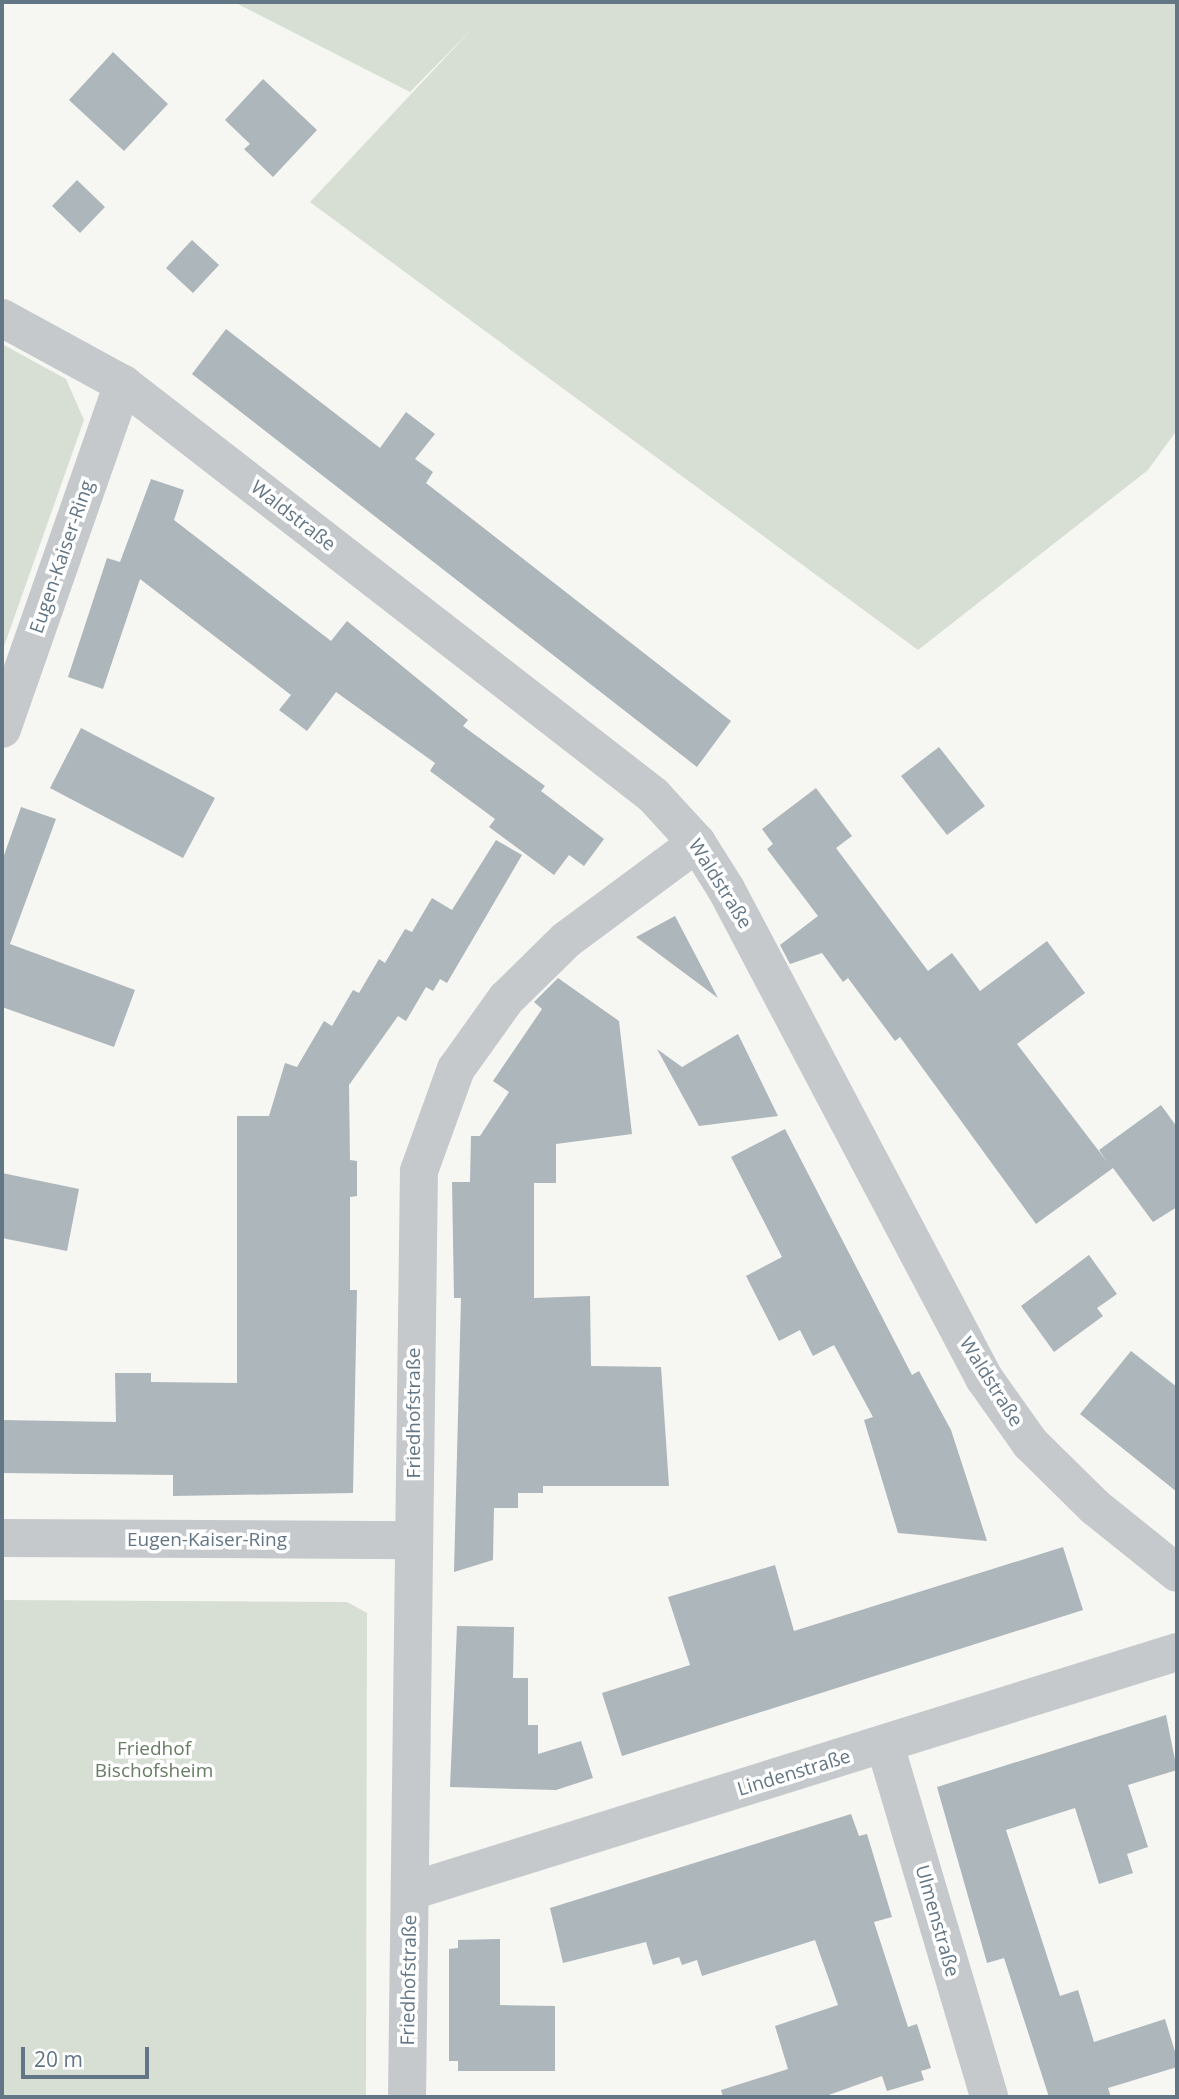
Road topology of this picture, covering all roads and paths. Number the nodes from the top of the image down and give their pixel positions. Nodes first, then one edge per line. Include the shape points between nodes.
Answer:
1 (2, 318) edge
2 (123, 384) junction
3 (2, 729) edge
4 (696, 842) junction
5 (2, 1538) edge
6 (413, 1540) junction
7 (1177, 1573) edge
8 (1177, 1652) edge
9 (885, 1745) junction
10 (411, 1891) junction
11 (407, 2097) edge
12 (989, 2097) edge

1 - 2 street, Waldstraße
2 - 3 street, Eugen-Kaiser-Ring
2 - 4 street, Waldstraße via 653,795
4 - 6 street, Friedhofstraße via 530,971 477,1034 442,1098 416,1188
4 - 7 street, Waldstraße via 726,889 984,1378 1030,1443 1095,1507
5 - 6 street, Eugen-Kaiser-Ring
6 - 10 street, Friedhofstraße
8 - 9 street, Lindenstraße
9 - 10 street, Lindenstraße
9 - 12 street, Ulmenstraße
10 - 11 street, Friedhofstraße

